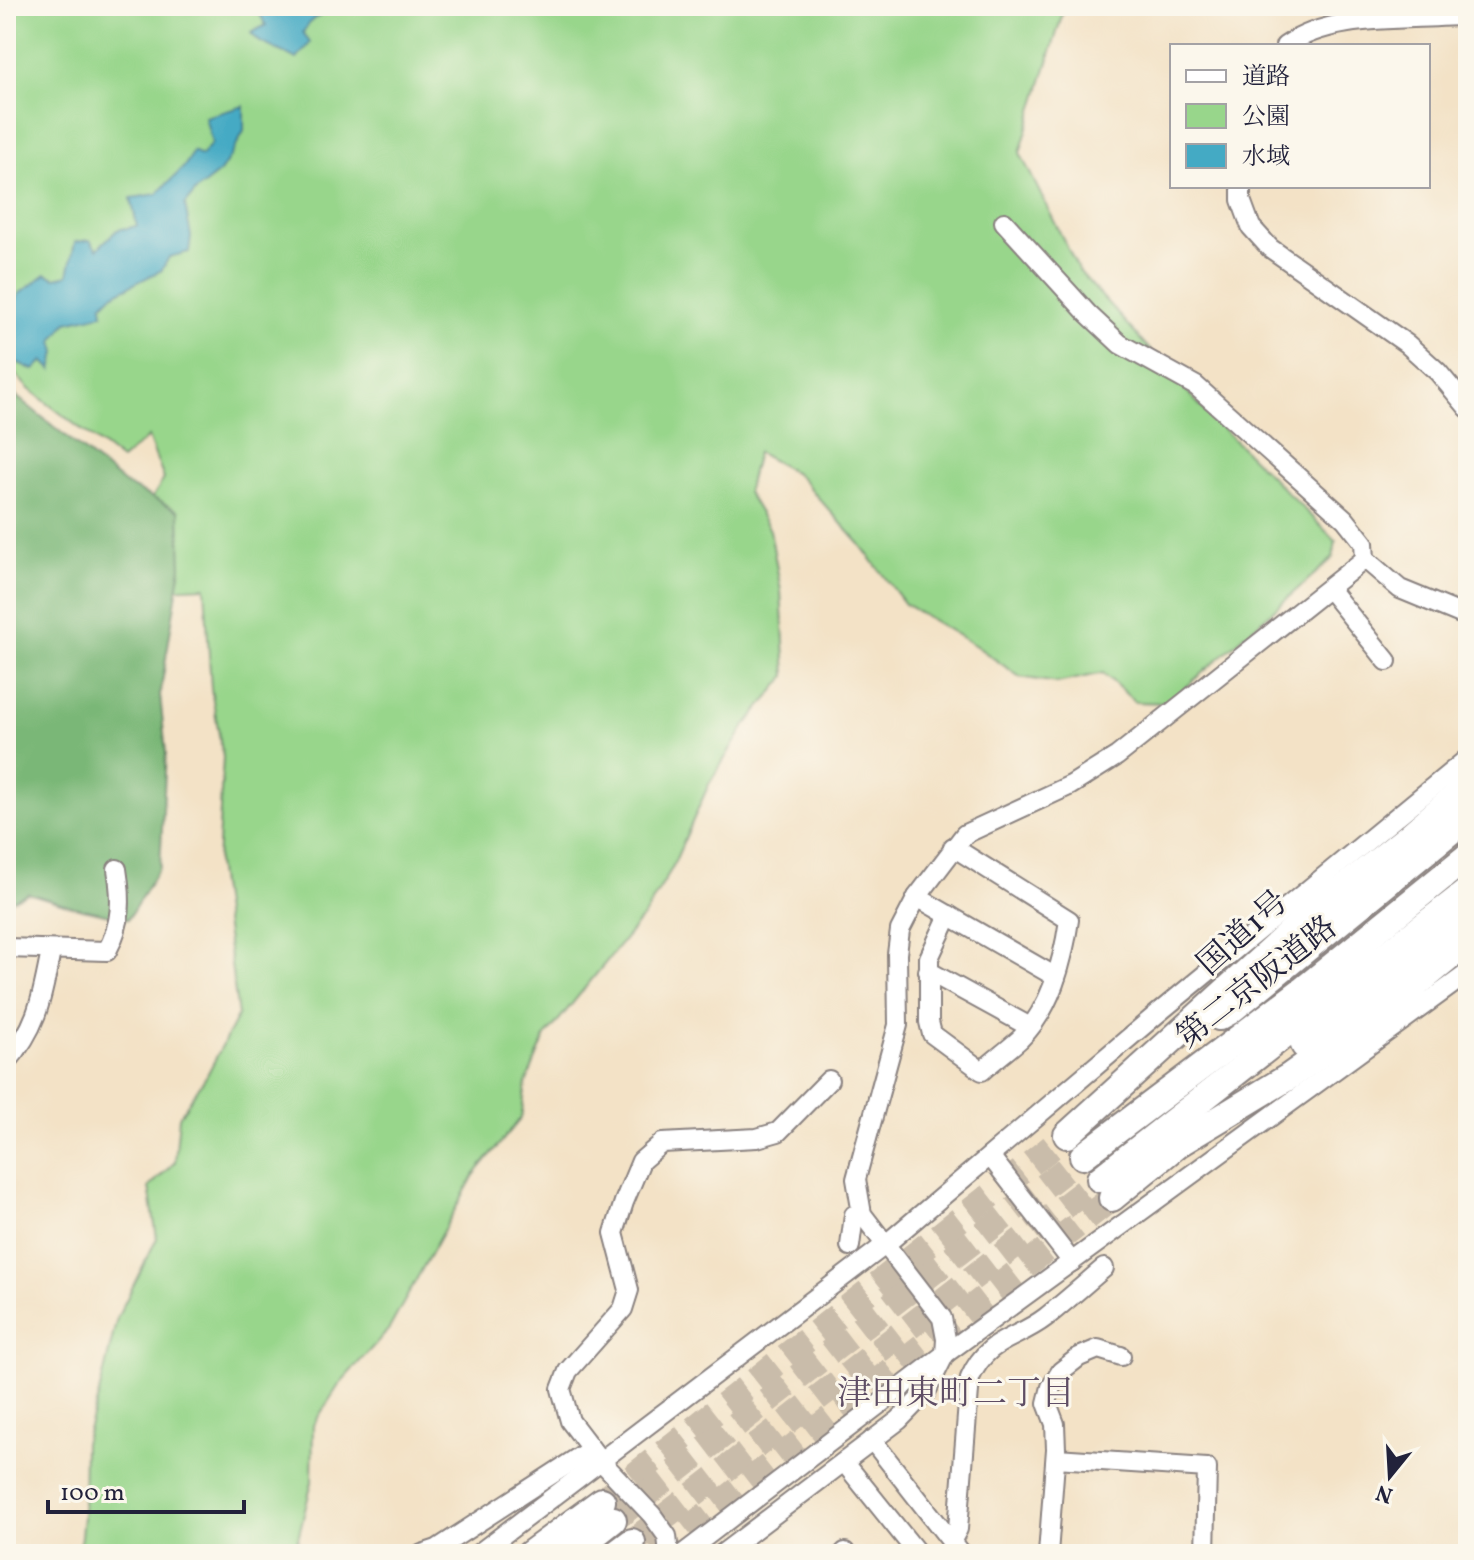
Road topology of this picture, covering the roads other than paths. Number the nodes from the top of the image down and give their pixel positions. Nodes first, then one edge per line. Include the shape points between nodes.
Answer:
1 (1468, 15) edge
2 (1288, 44) edge
3 (1241, 188) edge
4 (1004, 222) dead end
5 (1468, 408) edge
6 (1365, 559) junction
7 (1329, 589) junction
8 (1468, 617) edge
9 (1387, 661) dead end
10 (1468, 758) edge
11 (1468, 785) edge
12 (1468, 817) edge
13 (953, 847) junction
14 (1468, 856) edge
15 (117, 869) dead end
16 (1468, 891) edge
17 (917, 897) junction
18 (949, 915) junction
19 (1468, 920) edge
20 (1468, 942) edge
21 (6, 948) edge
22 (51, 951) junction
23 (928, 971) junction
24 (1468, 973) edge
25 (1056, 977) junction
26 (1030, 1027) junction
27 (1174, 1040) junction
28 (6, 1063) edge
29 (829, 1080) dead end
30 (1178, 1144) junction
31 (1075, 1146) joint
32 (990, 1156) junction
33 (862, 1214) junction
34 (885, 1245) junction
35 (850, 1246) dead end
36 (1072, 1262) junction
37 (1104, 1268) dead end
38 (945, 1354) junction
39 (1121, 1356) dead end
40 (872, 1440) junction
41 (595, 1454) junction
42 (1056, 1458) junction
43 (844, 1462) junction
44 (956, 1548) edge
45 (422, 1554) edge
46 (478, 1554) edge
47 (530, 1554) edge
48 (570, 1554) edge
49 (669, 1554) edge
50 (683, 1554) edge
51 (722, 1554) edge
52 (918, 1554) edge
53 (1048, 1554) edge
54 (1205, 1554) edge

1 - 2 street via 1340,23 1301,34
3 - 5 street via 1251,227 1270,248 1407,344
4 - 6 street via 1120,344 1196,386 1345,519 1364,543
6 - 7 street
6 - 8 street via 1400,589
7 - 9 street
7 - 13 street via 1117,756 1071,785 965,834
10 - 32 street
11 - 27 highway, 国道1号 via 1306,918
12 - 27 highway via 1230,1011
13 - 17 street
13 - 25 street via 1069,920
14 - 31 highway, 第二京阪道路 via 1304,989
15 - 22 street via 121,913 107,951
16 - 30 highway, 第二京阪道路 via 1106,1188
17 - 18 street
17 - 33 street via 900,930 898,1025 856,1179
18 - 23 street
18 - 25 street
19 - 30 highway
20 - 30 highway via 1290,1076
21 - 22 street
22 - 28 street via 39,1010
23 - 26 street
23 - 26 street via 932,1034 982,1071
24 - 36 street
25 - 26 street
27 - 31 highway, 国道1号
29 - 41 street via 778,1132 662,1143 641,1161 614,1233 629,1290 623,1309 568,1371 561,1389 570,1421
32 - 34 street
32 - 36 street
33 - 34 street
33 - 35 street via 854,1215
34 - 38 street via 942,1318
34 - 41 street
36 - 38 street
37 - 44 street via 1044,1319 991,1347 978,1360 970,1378
38 - 40 street via 926,1392
38 - 50 street
39 - 42 street via 1098,1349 1061,1371 1047,1403 1055,1424
40 - 43 street
40 - 44 street
41 - 45 street
41 - 46 street
41 - 49 street via 660,1526
42 - 53 street
42 - 54 street via 1207,1468
43 - 51 street
43 - 52 street
47 - 48 highway via 608,1511

